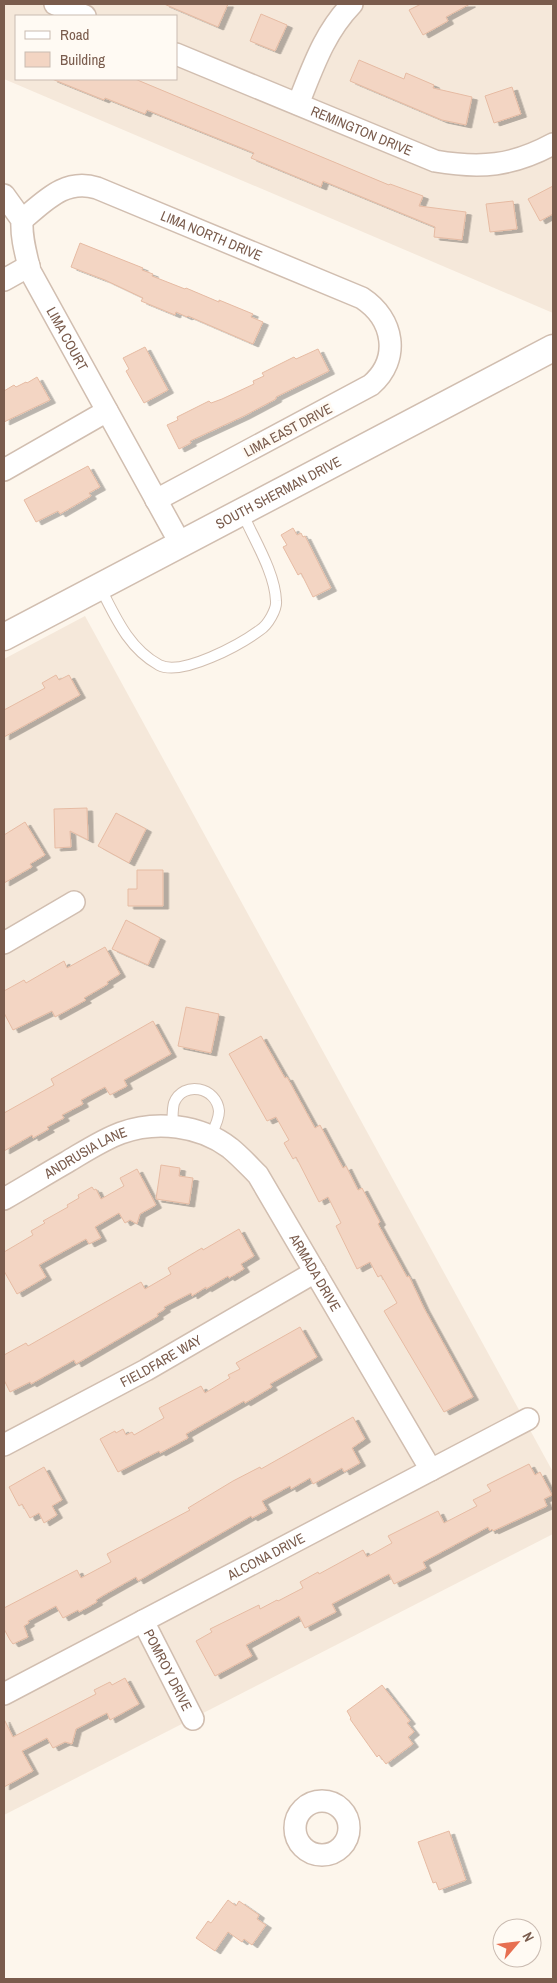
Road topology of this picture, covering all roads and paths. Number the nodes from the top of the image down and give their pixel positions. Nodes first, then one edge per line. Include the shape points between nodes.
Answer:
1 (56, 4) edge
2 (352, 4) edge
3 (83, 15) edge
4 (178, 55) edge
5 (298, 104) junction
6 (553, 144) edge
7 (4, 194) edge
8 (22, 220) junction
9 (29, 266) junction
10 (4, 280) edge
11 (390, 336) joint
12 (553, 348) edge
13 (107, 411) junction
14 (4, 470) edge
15 (156, 500) junction
16 (241, 511) junction
17 (180, 543) junction
18 (99, 586) junction
19 (4, 637) edge
20 (74, 902) dead end
21 (4, 943) edge
22 (172, 1126) junction
23 (210, 1137) junction
24 (4, 1199) edge
25 (315, 1272) junction
26 (528, 1419) dead end
27 (4, 1445) edge
28 (431, 1470) junction
29 (143, 1621) junction
30 (4, 1694) edge
31 (193, 1719) dead end

1 - 3 street
2 - 5 street via 328,34
4 - 5 street, REMINGTON DRIVE
5 - 6 street, REMINGTON DRIVE via 435,161 452,164 506,163 530,156
7 - 8 street
8 - 9 street, LIMA COURT
8 - 11 street, LIMA NORTH DRIVE via 66,187 97,188 362,298 382,316
9 - 10 street
9 - 13 street, LIMA COURT
11 - 15 street, LIMA EAST DRIVE via 386,364 381,375 366,389
12 - 16 street, SOUTH SHERMAN DRIVE
13 - 14 street
13 - 15 street, LIMA COURT
15 - 17 street, LIMA COURT
16 - 17 street, SOUTH SHERMAN DRIVE
16 - 18 lane via 272,578 277,602 262,629 212,658 174,668 160,666 142,654 125,634
17 - 18 street, SOUTH SHERMAN DRIVE
18 - 19 street, SOUTH SHERMAN DRIVE
20 - 21 street
22 - 23 street, ANDRUSIA LANE via 195,1130
22 - 23 lane via 174,1104 180,1094 194,1089 205,1091 214,1096 219,1112
22 - 24 street, ANDRUSIA LANE via 145,1127 119,1133
23 - 25 street, ARMADA DRIVE via 238,1154 258,1175
25 - 27 street, FIELDFARE WAY via 146,1370
25 - 28 street, ARMADA DRIVE
26 - 28 street, ALCONA DRIVE
28 - 29 street, ALCONA DRIVE
29 - 30 street, ALCONA DRIVE
29 - 31 street, POMROY DRIVE

